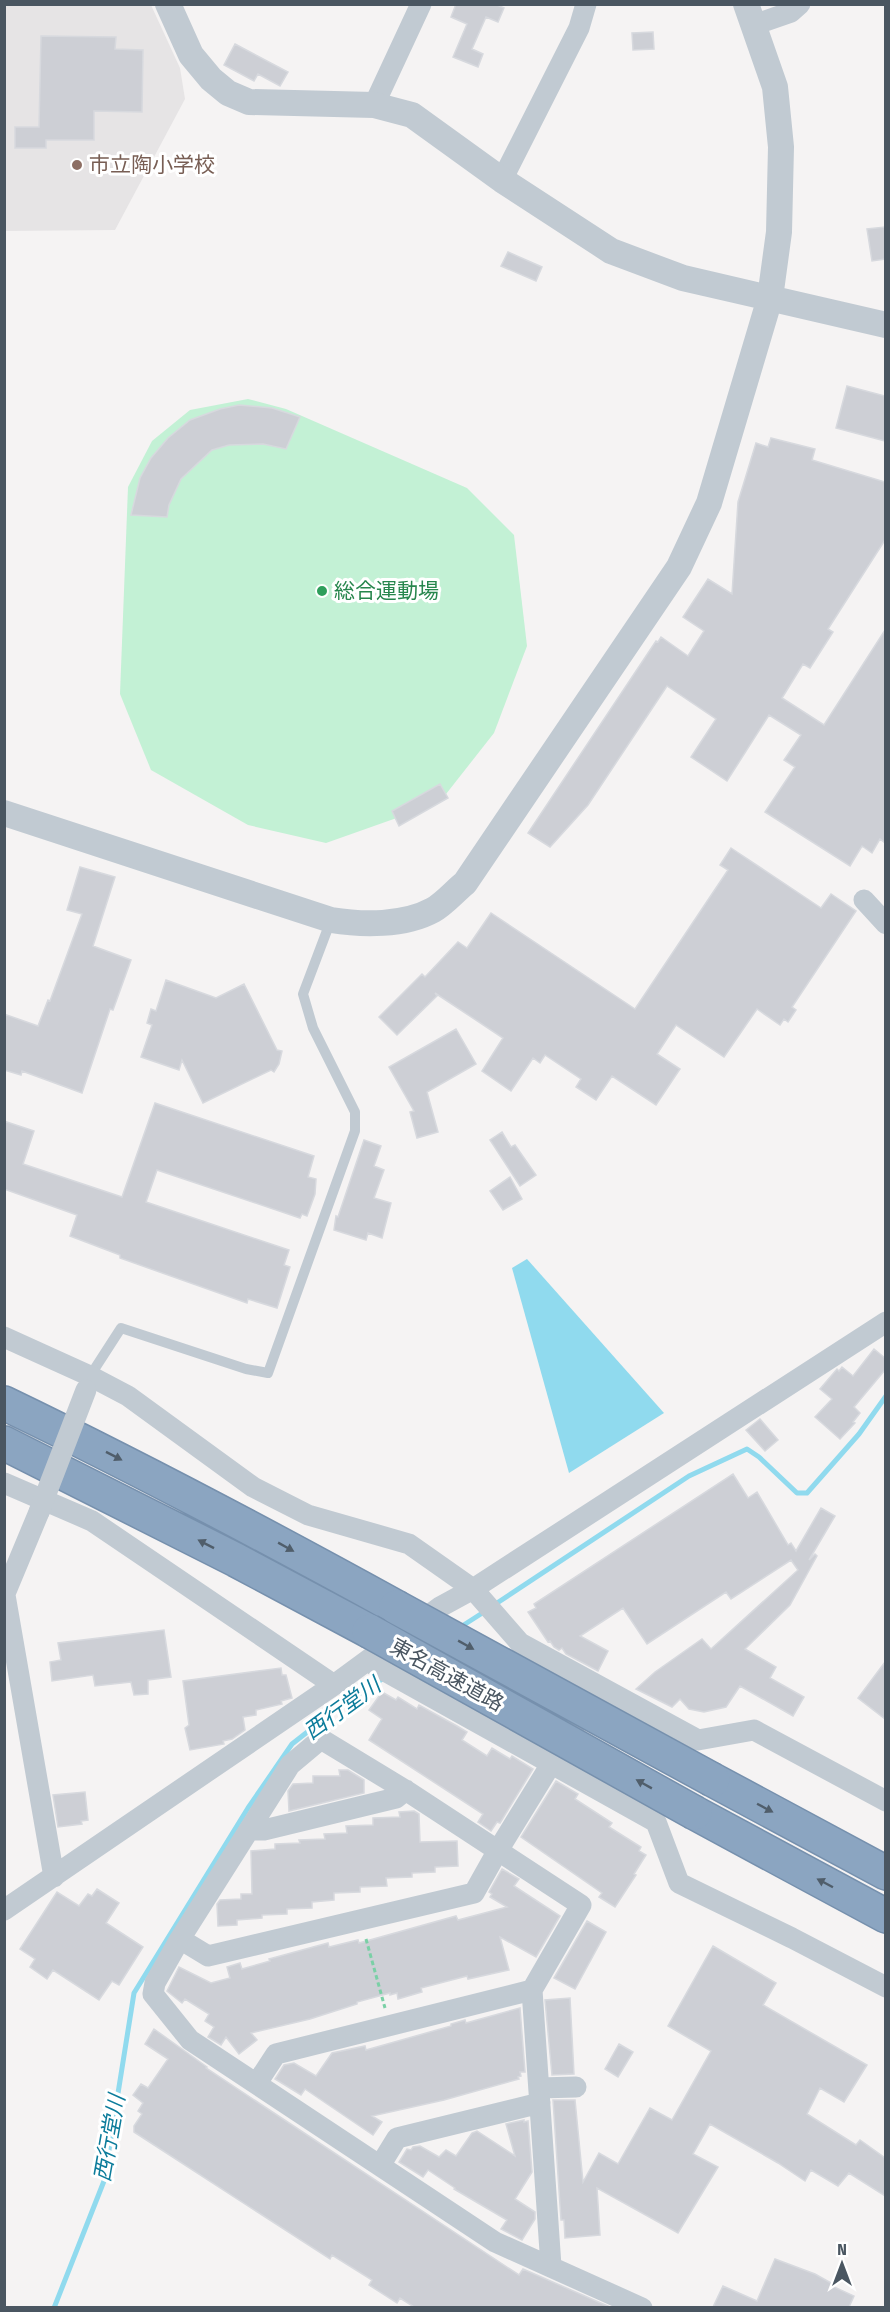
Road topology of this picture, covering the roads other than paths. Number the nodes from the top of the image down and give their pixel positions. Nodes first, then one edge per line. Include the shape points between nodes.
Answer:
1 (168, 4) edge
2 (421, 4) edge
3 (586, 4) edge
4 (800, 4) edge
5 (750, 15) edge
6 (374, 105) junction
7 (502, 180) junction
8 (770, 298) junction
9 (885, 325) edge
10 (4, 813) edge
11 (864, 900) dead end
12 (331, 920) junction
13 (885, 924) edge
14 (885, 1322) edge
15 (4, 1337) edge
16 (88, 1383) junction
17 (4, 1403) edge
18 (4, 1443) edge
19 (4, 1483) edge
20 (5, 1596) edge
21 (483, 1601) junction
22 (378, 1660) junction
23 (334, 1684) junction
24 (599, 1686) junction
25 (552, 1765) junction
26 (406, 1790) junction
27 (885, 1801) edge
28 (250, 1830) junction
29 (497, 1852) junction
30 (885, 1873) edge
31 (54, 1877) junction
32 (4, 1910) edge
33 (885, 1916) edge
34 (180, 1939) junction
35 (885, 1986) edge
36 (532, 1990) junction
37 (257, 2083) junction
38 (576, 2087) dead end
39 (539, 2096) junction
40 (381, 2164) junction
41 (551, 2266) junction
42 (642, 2307) edge

1 - 6 street via 191,55 228,93 249,102
2 - 6 street
3 - 7 street via 579,28
4 - 5 street via 791,12
5 - 8 street via 775,87 781,147 779,232
6 - 7 street via 412,115
7 - 8 street via 612,251 683,278
8 - 9 street
8 - 12 street via 709,503 679,567 465,883 432,910 398,922 353,924
10 - 12 street
11 - 13 street
12 - 16 lane via 303,994 313,1028 355,1112 355,1131 268,1373 121,1328
14 - 21 street
15 - 16 street
16 - 20 street, bridge
16 - 21 street via 128,1396 254,1487 308,1515 409,1544
17 -> 30 highway, 東名高速道路, bridge via 254,1529
22 -> 18 highway, 東名高速道路 via 226,1554
19 - 23 street via 92,1521
20 - 31 street
21 - 22 street via 440,1607
21 - 24 street via 520,1643
22 - 23 street
22 - 25 street
33 -> 22 highway, 東名高速道路, bridge via 695,1813
23 - 31 street
24 - 25 street
24 - 27 street via 698,1740 754,1730
25 - 29 street
25 - 35 street via 656,1822 679,1883
26 - 28 street via 396,1798
26 - 28 street via 321,1739 290,1765
26 - 29 street
28 - 34 street
29 - 34 street via 474,1893 208,1956
29 - 36 street via 581,1905
31 - 32 street
34 - 37 street via 155,1983 153,1994 190,2040
36 - 37 street via 276,2054
36 - 39 street
37 - 40 street
38 - 39 street
39 - 40 street via 397,2138
39 - 41 street
40 - 41 street via 495,2242
41 - 42 street

